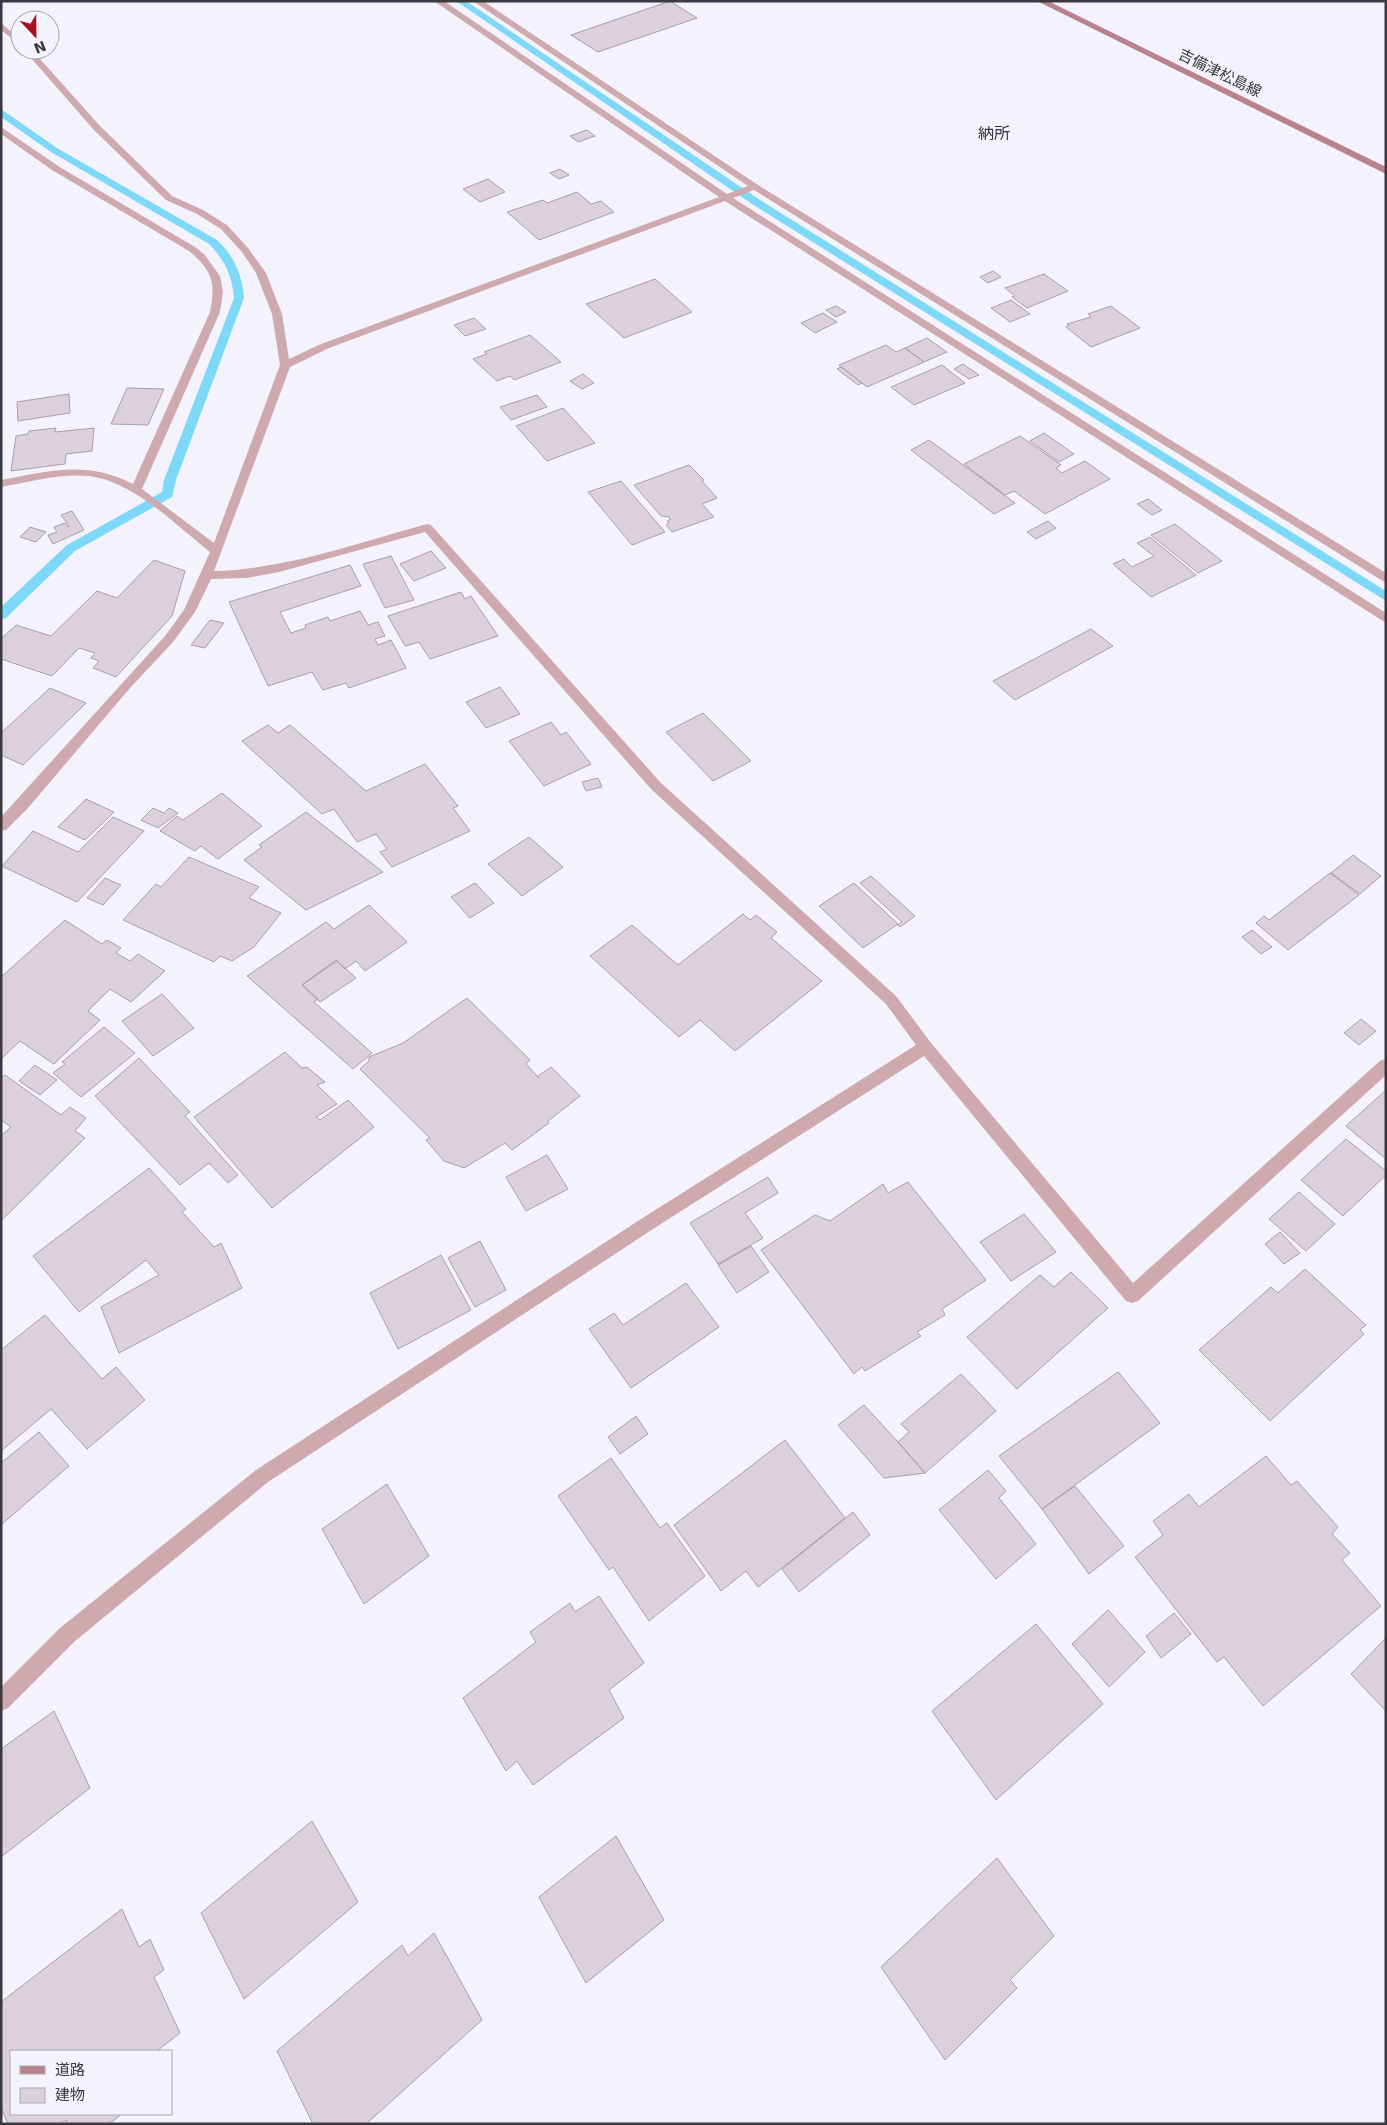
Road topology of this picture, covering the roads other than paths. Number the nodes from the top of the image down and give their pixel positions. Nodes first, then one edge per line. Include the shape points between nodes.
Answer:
1 (438, 1) edge
2 (477, 1) edge
3 (1041, 1) edge
4 (37, 60) edge
5 (1, 130) edge
6 (1386, 171) edge
7 (755, 187) junction
8 (727, 198) junction
9 (285, 365) junction
10 (1, 484) edge
11 (139, 492) junction
12 (216, 551) junction
13 (207, 574) junction
14 (1386, 578) edge
15 (1386, 620) edge
16 (1, 826) edge
17 (926, 1047) junction
18 (1386, 1065) edge
19 (1, 1701) edge

1 - 8 street
2 - 7 street
3 - 6 main road, 吉備津松島線
4 - 9 street via 97,128 168,198 224,227 245,250 261,273 276,314
5 - 11 street via 55,168 192,249 214,269 219,294 215,312
7 - 8 street
7 - 14 street
8 - 9 street via 325,346
8 - 15 street
9 - 12 street
10 - 11 street via 66,472 99,474 124,482
11 - 12 street
12 - 13 street
13 - 16 street via 189,612 169,639
13 - 17 street via 247,574 280,568 427,528 656,786 891,1000
17 - 18 street via 1132,1295
17 - 19 street via 262,1476 67,1635

